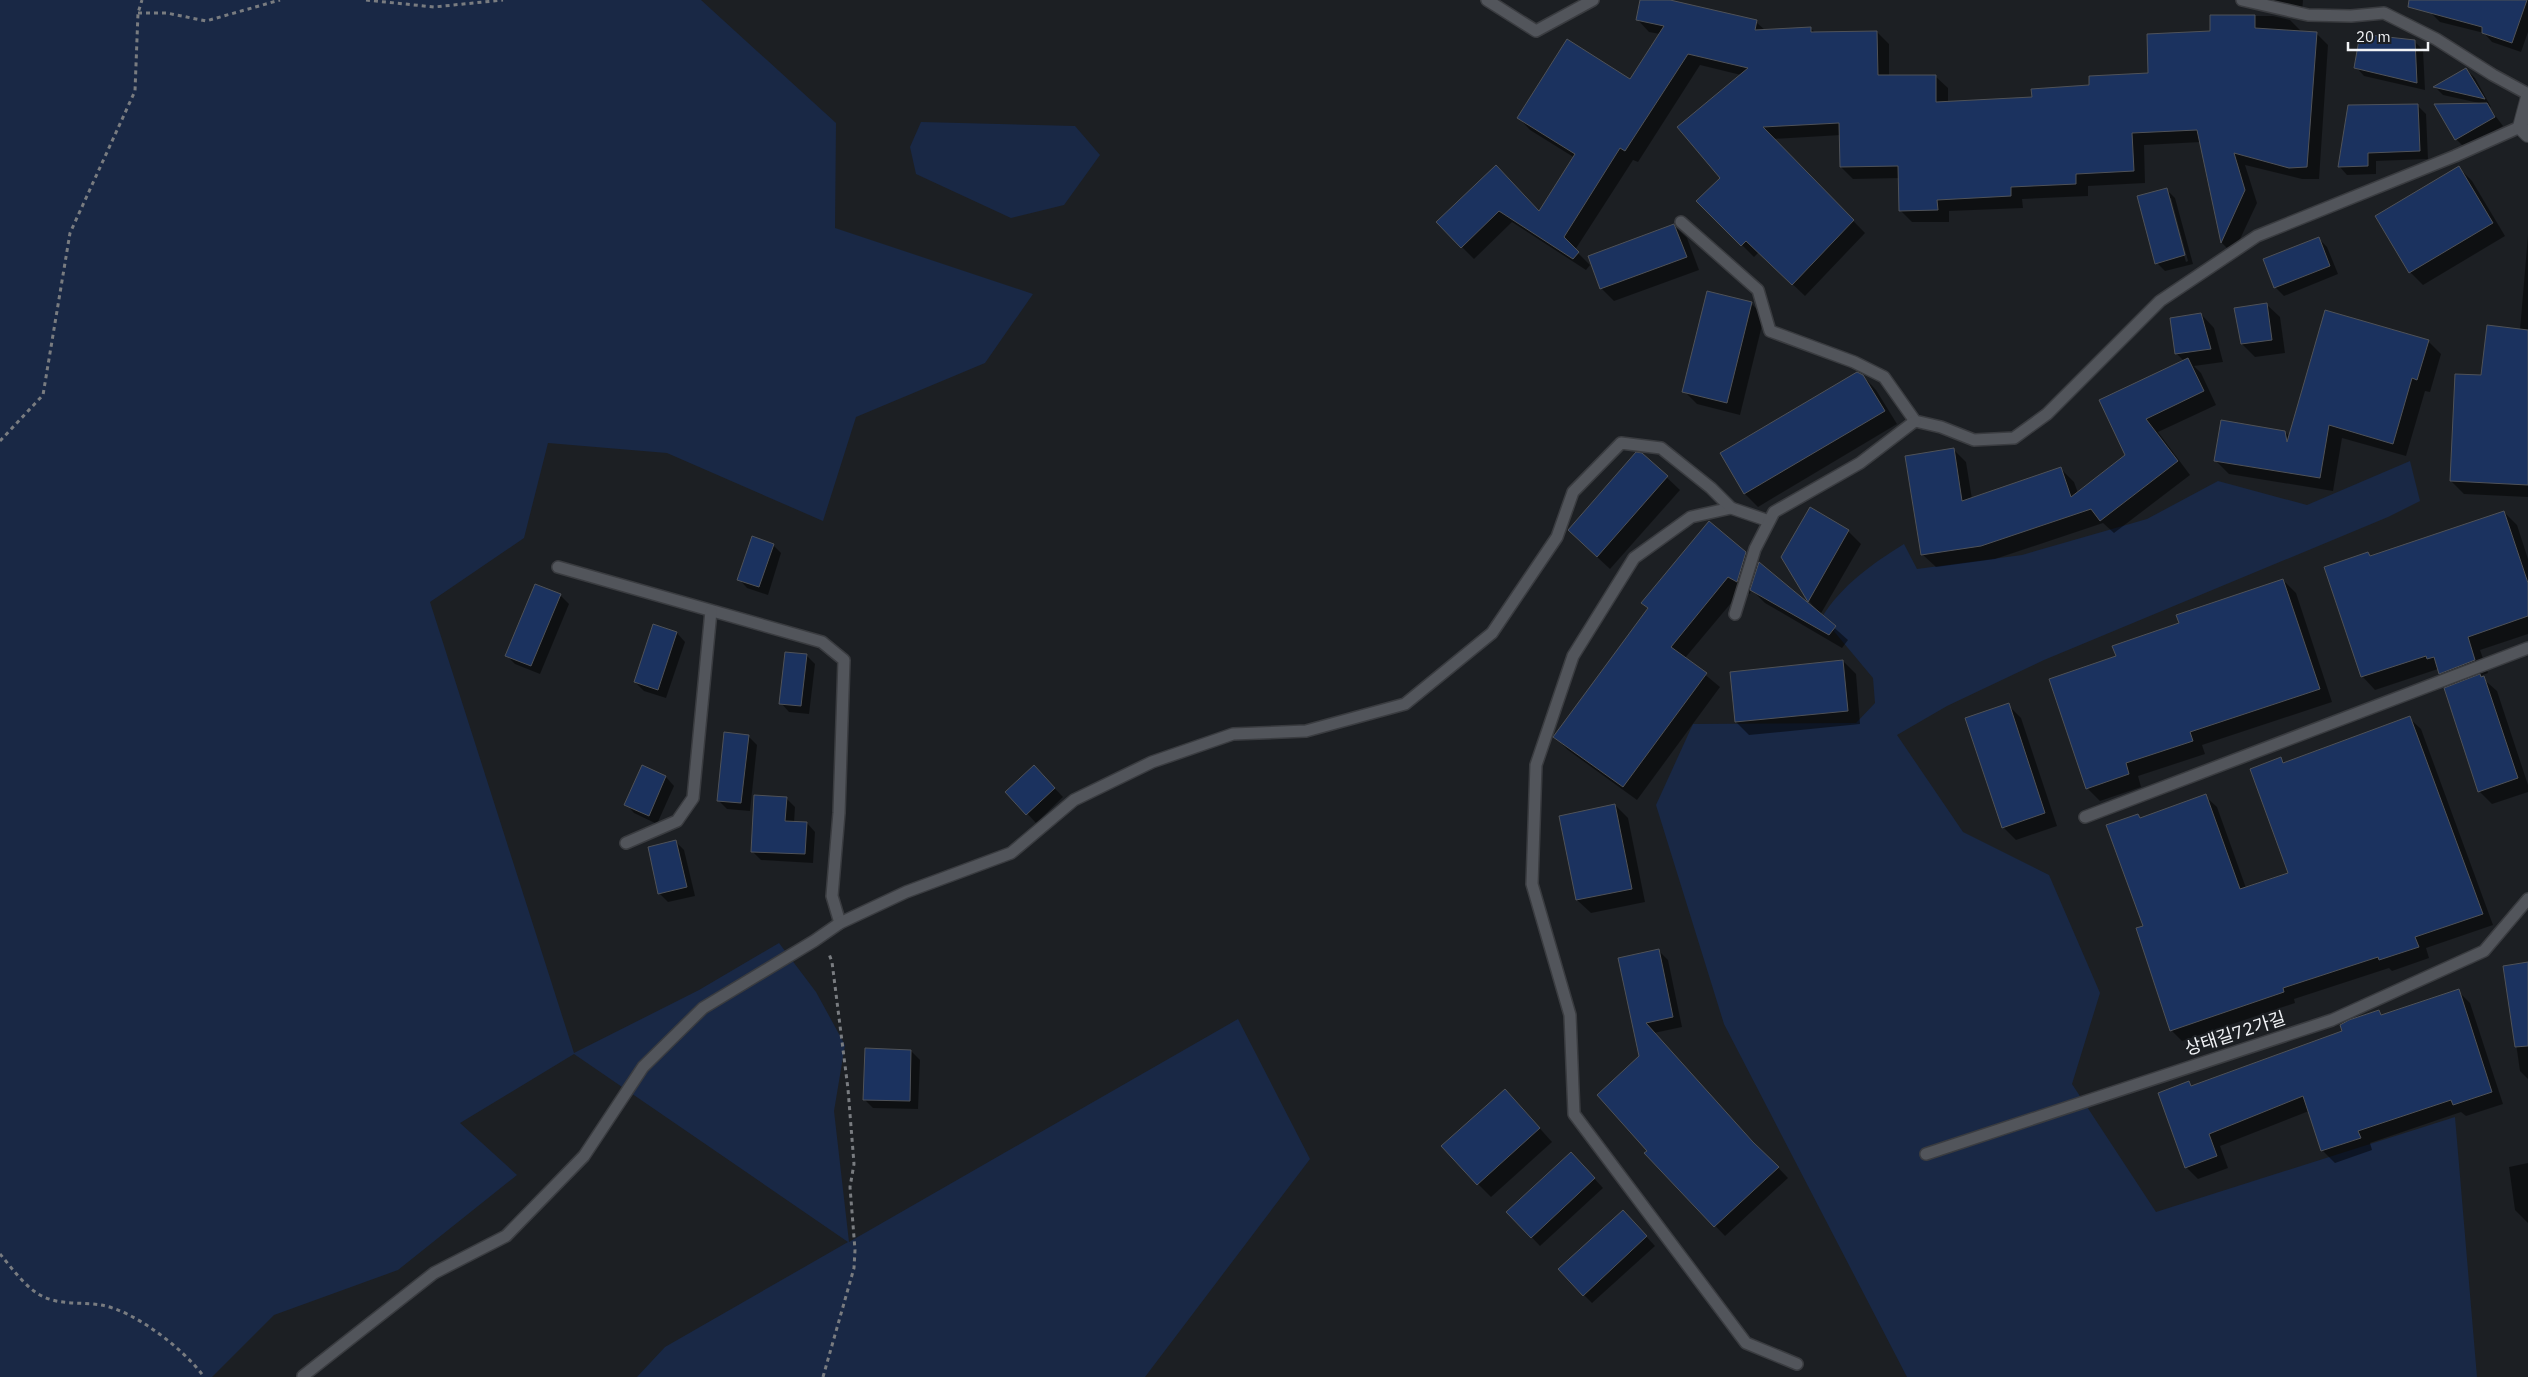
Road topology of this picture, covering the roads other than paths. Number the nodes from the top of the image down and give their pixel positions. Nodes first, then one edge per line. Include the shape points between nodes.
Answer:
1 (1487, 0) edge
2 (1593, 0) edge
3 (2242, 0) edge
4 (2528, 95) edge
5 (2524, 131) edge
6 (1681, 222) dead end
7 (1915, 421) junction
8 (1730, 508) junction
9 (1769, 521) junction
10 (558, 567) dead end
11 (712, 611) junction
12 (1734, 614) dead end
13 (2528, 648) edge
14 (2085, 817) dead end
15 (626, 843) dead end
16 (2528, 899) edge
17 (840, 923) junction
18 (1926, 1154) dead end
19 (1797, 1364) dead end
20 (303, 1376) edge

1 - 2 lane via 1536,31
3 - 4 lane via 2308,15 2384,13 2436,39
4 - 5 street
5 - 7 lane via 2257,236 2160,301 2047,414 2014,438 1974,440
6 - 7 lane via 1758,290 1770,331 1854,362 1884,377
7 - 9 lane via 1860,463 1774,512
8 - 9 lane
8 - 17 lane via 1711,488 1661,448 1621,443 1573,492 1557,537 1492,633 1405,704 1306,731 1233,734 1152,762 1074,800 1011,853 906,892
8 - 19 lane via 1690,517 1634,558 1573,656 1536,765 1532,884 1570,1015 1574,1114 1746,1343
9 - 12 lane via 1755,549
10 - 11 lane
11 - 15 lane via 693,798 678,821
11 - 17 lane via 822,642 844,660 832,896
13 - 14 lane
16 - 18 lane, 상태길72가길 via 2484,951 2332,1020
17 - 20 lane via 703,1008 643,1068 584,1156 506,1236 434,1273

